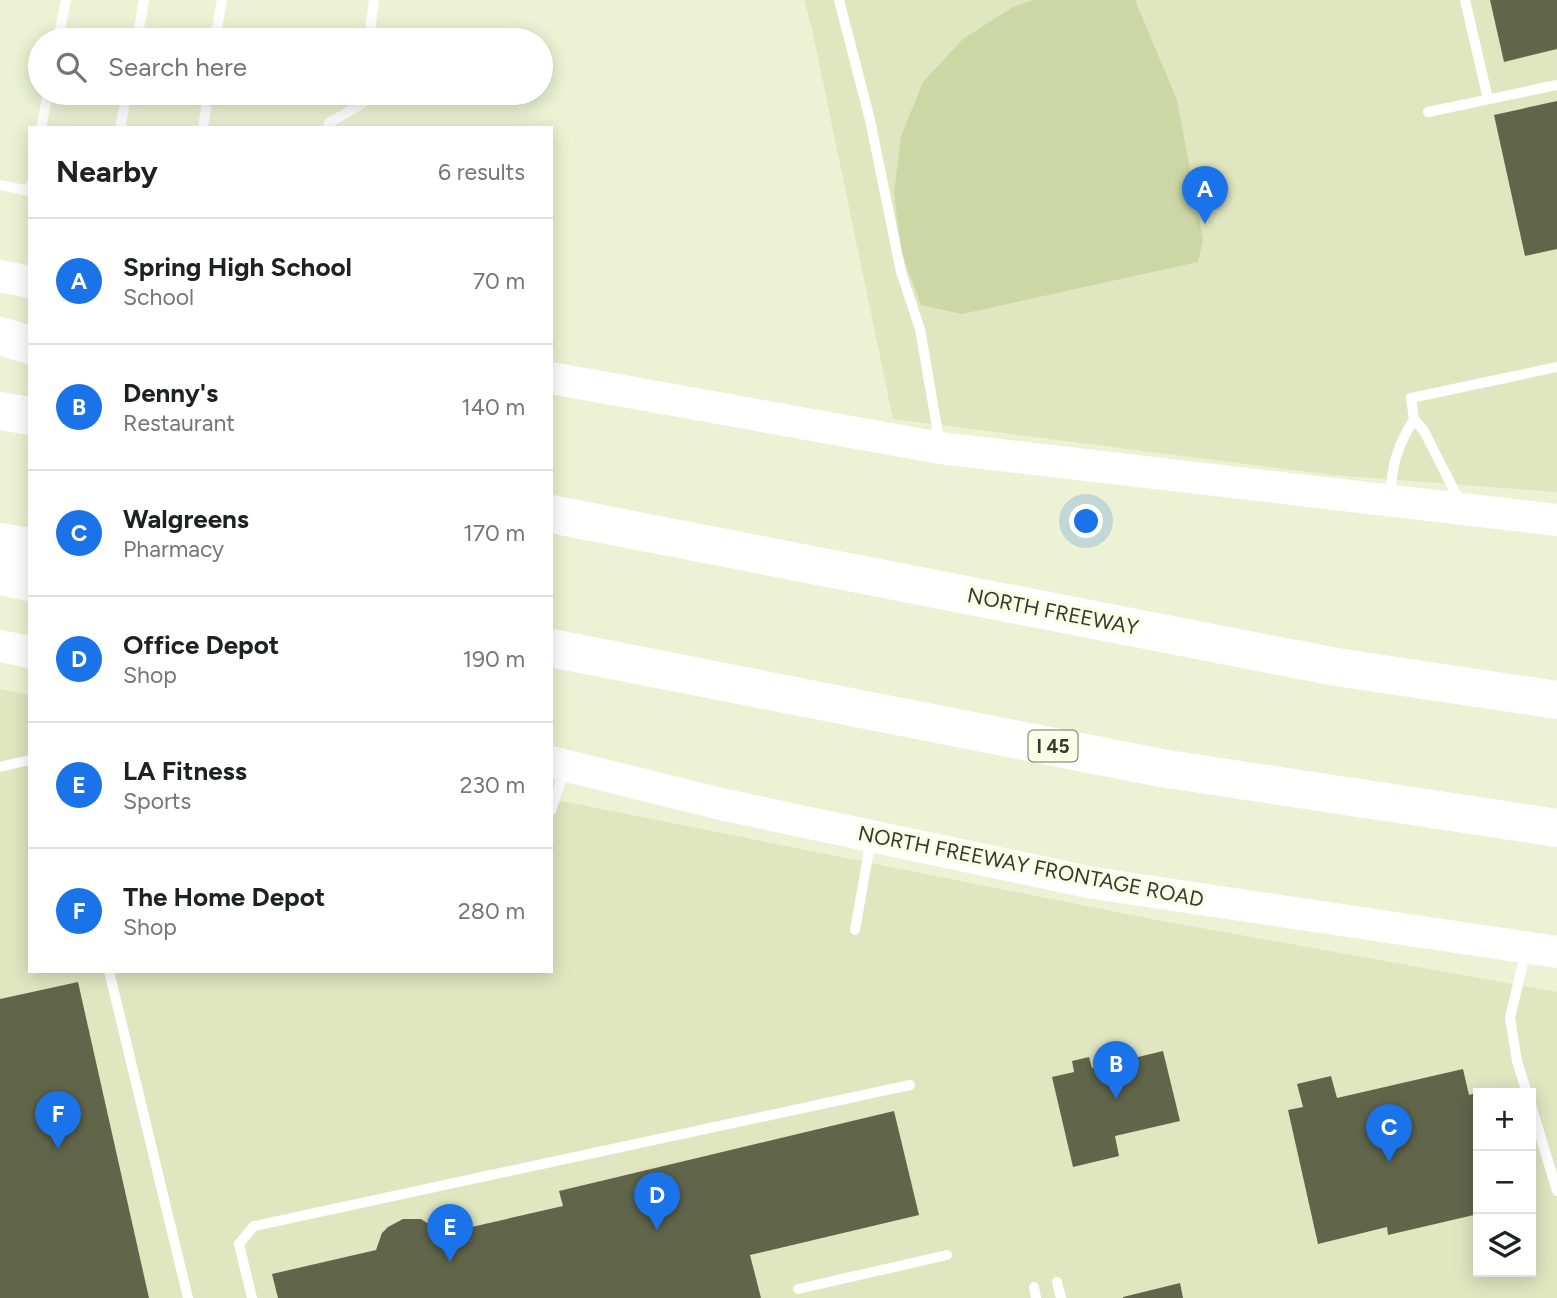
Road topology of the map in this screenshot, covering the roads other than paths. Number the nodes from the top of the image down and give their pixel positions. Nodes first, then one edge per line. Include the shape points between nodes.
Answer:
1 (66, 0) edge
2 (144, 0) edge
3 (222, 0) edge
4 (374, 0) edge
5 (839, 0) edge
6 (1465, 0) edge
7 (60, 28) edge
8 (138, 28) edge
9 (217, 28) edge
10 (370, 28) edge
11 (1557, 85) edge
12 (1488, 99) junction
13 (46, 105) edge
14 (125, 105) edge
15 (206, 105) edge
16 (360, 105) edge
17 (1428, 112) dead end
18 (41, 126) edge
19 (120, 126) edge
20 (203, 126) edge
21 (328, 126) edge
22 (0, 185) edge
23 (28, 189) edge
24 (0, 276) edge
25 (28, 282) edge
26 (0, 336) edge
27 (28, 344) edge
28 (1557, 367) edge
29 (553, 379) edge
30 (0, 411) edge
31 (28, 416) edge
32 (1414, 419) junction
33 (940, 448) junction
34 (553, 496) edge
35 (1390, 501) junction
36 (1464, 509) junction
37 (553, 514) edge
38 (1557, 520) edge
39 (0, 541) edge
40 (28, 547) edge
41 (786, 558) junction
42 (0, 576) edge
43 (28, 582) edge
44 (0, 646) edge
45 (553, 648) edge
46 (28, 652) edge
47 (1557, 700) edge
48 (28, 760) edge
49 (559, 763) edge
50 (0, 767) edge
51 (553, 799) edge
52 (1557, 828) edge
53 (871, 836) junction
54 (855, 930) dead end
55 (1526, 947) junction
56 (1557, 952) edge
57 (110, 973) edge
58 (910, 1085) dead end
59 (1525, 1088) edge
60 (1536, 1122) edge
61 (1557, 1191) edge
62 (947, 1255) dead end
63 (1058, 1282) dead end
64 (798, 1289) dead end
65 (188, 1298) edge
66 (253, 1298) edge
67 (1061, 1298) edge

1 - 7 lane
2 - 8 lane
3 - 9 lane
4 - 10 lane
5 - 33 lane via 870,120 901,272 920,329
6 - 12 lane
11 - 12 lane
12 - 17 lane
13 - 18 lane
14 - 19 lane
15 - 20 lane
16 - 21 lane
22 - 23 lane
24 - 25 main road
26 - 27 highway
28 - 32 lane via 1411,398
29 - 33 main road
30 - 31 highway
32 - 35 lane via 1392,465
32 - 36 lane
33 - 35 main road
34 - 41 highway
35 - 36 main road
36 - 38 main road
37 - 41 highway, NORTH FREEWAY
39 - 40 highway
41 - 47 highway, NORTH FREEWAY via 1336,667
42 - 43 highway
44 - 46 main road
45 - 52 highway, I 45 via 1161,768
48 - 50 lane
49 - 51 lane
49 - 53 main road, NORTH FREEWAY FRONTAGE ROAD
53 - 54 lane
53 - 55 main road, NORTH FREEWAY FRONTAGE ROAD via 1093,883
55 - 56 main road, NORTH FREEWAY FRONTAGE ROAD
55 - 59 lane via 1510,1018
57 - 65 lane
58 - 66 lane via 254,1226 239,1244
60 - 61 lane
62 - 64 lane
63 - 67 lane

